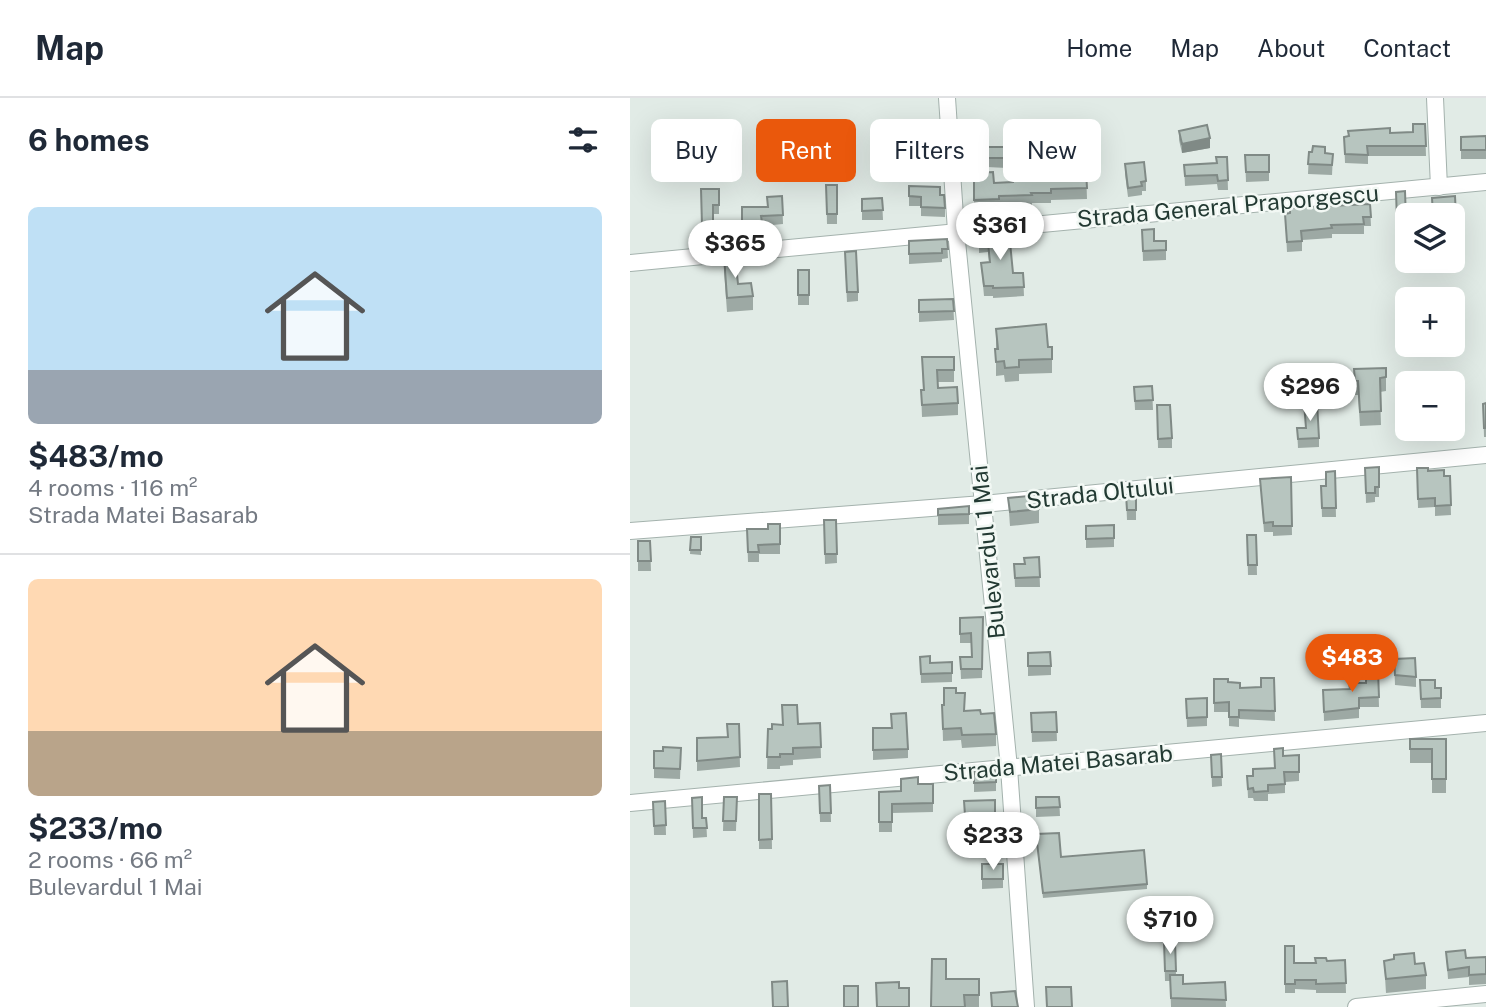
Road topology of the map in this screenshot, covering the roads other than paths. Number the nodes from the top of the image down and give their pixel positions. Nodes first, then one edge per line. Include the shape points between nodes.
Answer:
1 (947, 98) edge
2 (1435, 98) edge
3 (1486, 182) edge
4 (1439, 187) junction
5 (956, 231) junction
6 (633, 263) edge
7 (1486, 455) edge
8 (983, 504) junction
9 (630, 531) edge
10 (1486, 723) edge
11 (1009, 768) junction
12 (630, 803) edge
13 (1486, 994) edge
14 (1026, 1007) edge
15 (1356, 1007) edge

1 - 5 street, Bulevardul 1 Mai
2 - 4 street
3 - 4 street, Strada General Praporgescu
4 - 5 street, Strada General Praporgescu
5 - 6 street, Strada General Praporgescu
5 - 8 street, Bulevardul 1 Mai
7 - 8 street, Strada Oltului
8 - 9 street, Strada Oltului
8 - 11 street, Bulevardul 1 Mai
10 - 11 street, Strada Matei Basarab
11 - 12 street, Strada Matei Basarab
11 - 14 street, Bulevardul 1 Mai
13 - 15 street

